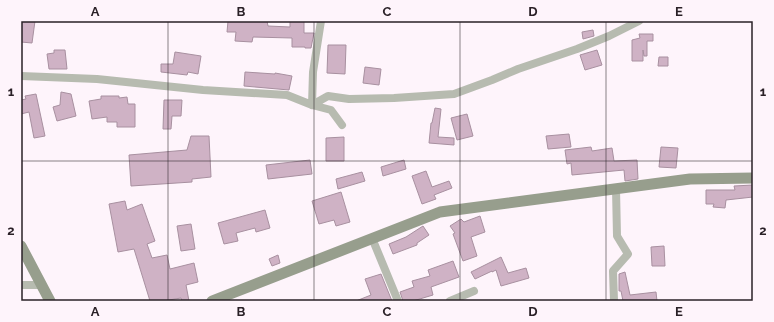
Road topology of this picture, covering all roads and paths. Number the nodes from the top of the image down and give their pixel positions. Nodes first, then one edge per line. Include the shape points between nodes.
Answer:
1 (321, 21) edge
2 (639, 21) edge
3 (21, 76) edge
4 (312, 105) junction
5 (342, 126) dead end
6 (753, 178) edge
7 (616, 189) junction
8 (372, 238) junction
9 (21, 246) edge
10 (21, 284) edge
11 (42, 285) junction
12 (474, 291) dead end
13 (50, 301) edge
14 (212, 301) edge
15 (398, 301) edge
16 (450, 301) edge
17 (614, 301) edge

1 - 4 street via 313,72
2 - 4 street via 578,49 454,94 349,99 328,96
3 - 4 street via 97,79 203,90 287,95
4 - 5 street via 331,110
6 - 7 street via 690,179
7 - 8 street via 440,212
7 - 17 street via 617,236 628,254 613,271
8 - 14 street
8 - 15 street
9 - 11 street
10 - 11 street
11 - 13 street
12 - 16 street

